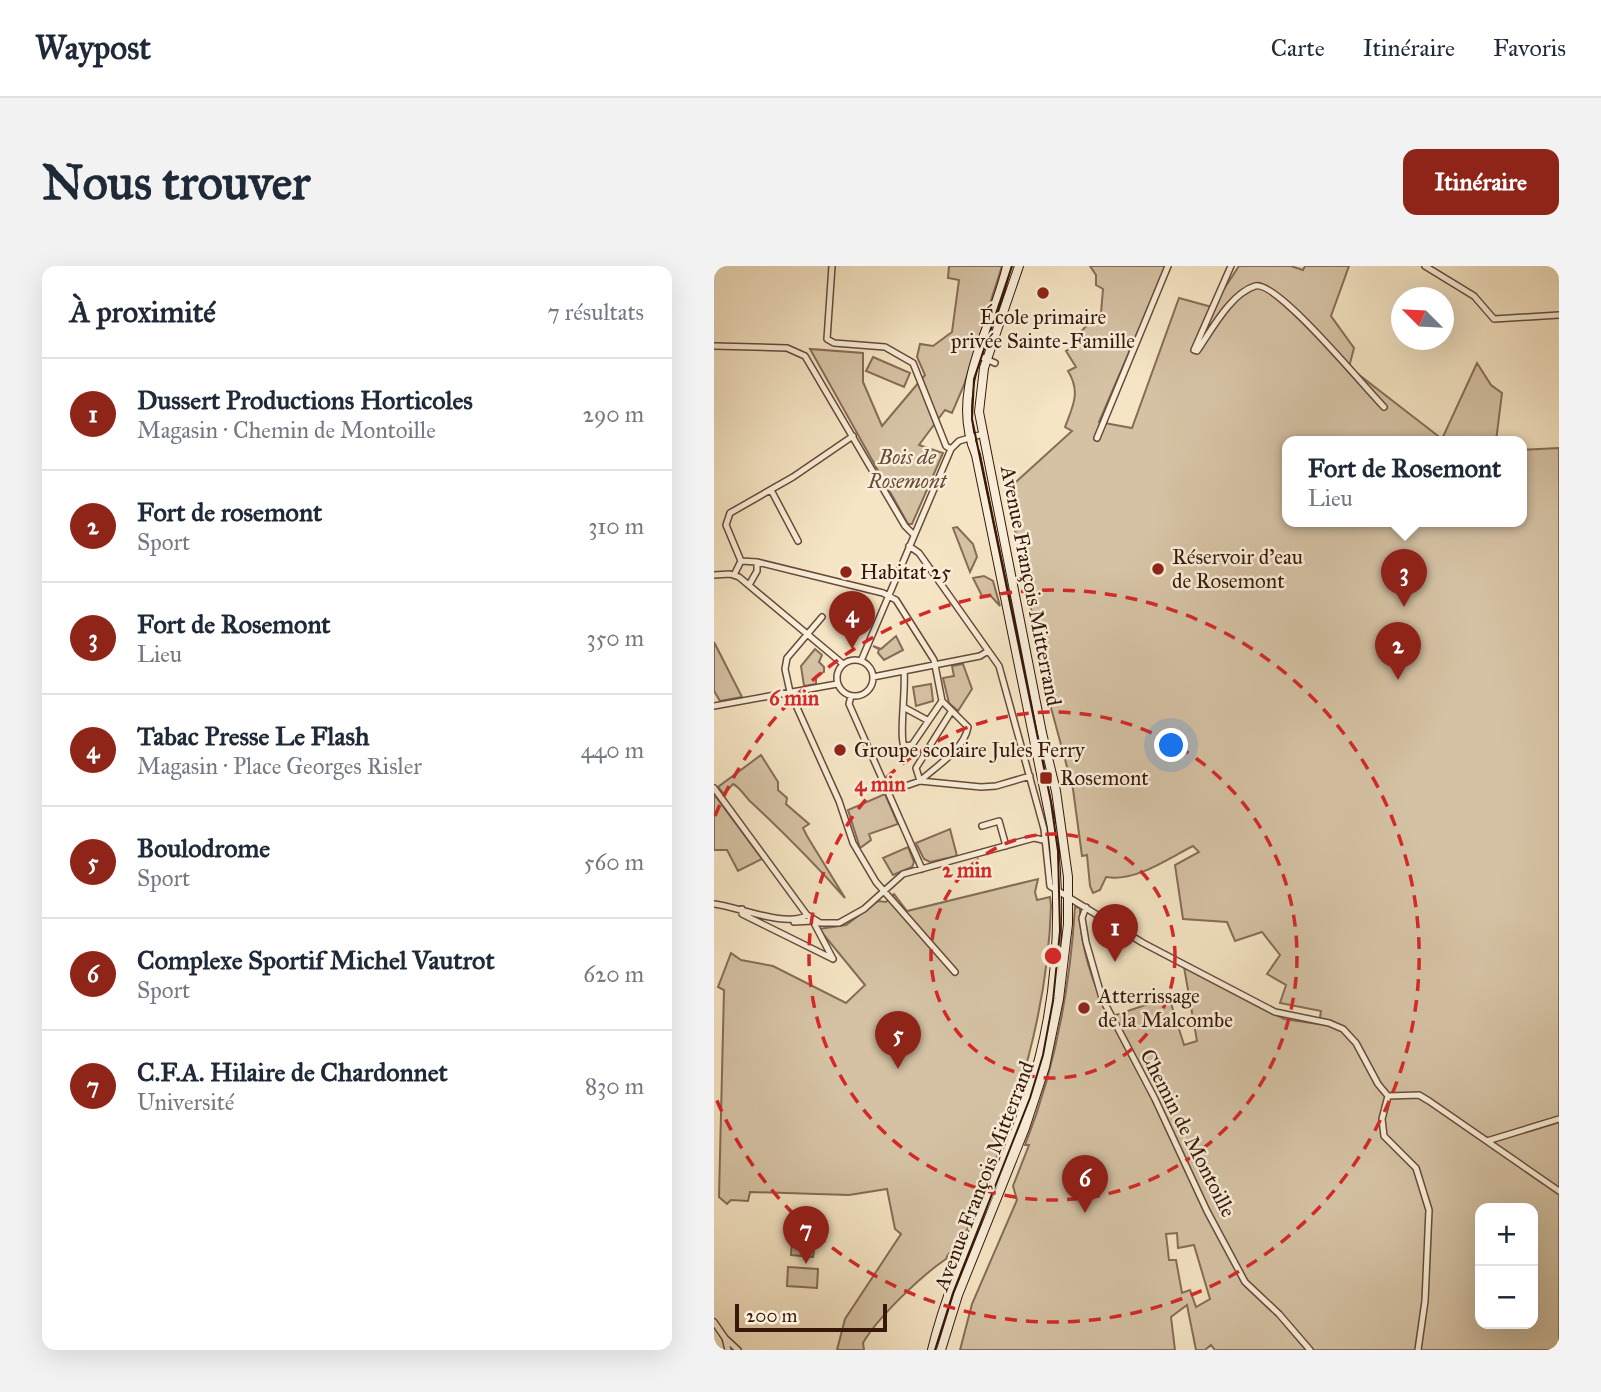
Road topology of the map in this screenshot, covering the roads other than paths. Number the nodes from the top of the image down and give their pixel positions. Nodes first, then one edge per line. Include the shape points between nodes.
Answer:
1 (832, 266) edge
2 (1007, 266) edge
3 (1019, 266) edge
4 (1168, 266) edge
5 (1231, 266) edge
6 (1425, 266) edge
7 (1559, 315) edge
8 (714, 346) edge
9 (977, 355) junction
10 (991, 361) junction
11 (1384, 407) dead end
12 (983, 435) junction
13 (853, 436) junction
14 (970, 437) junction
15 (1097, 438) dead end
16 (951, 449) junction
17 (771, 490) junction
18 (914, 535) junction
19 (798, 541) dead end
20 (909, 546) junction
21 (741, 561) junction
22 (757, 562) junction
23 (714, 575) edge
24 (734, 575) junction
25 (749, 584) junction
26 (888, 595) junction
27 (822, 617) dead end
28 (807, 634) junction
29 (988, 651) junction
30 (861, 661) junction
31 (843, 664) junction
32 (936, 665) junction
33 (904, 671) junction
34 (873, 677) junction
35 (837, 684) junction
36 (790, 692) junction
37 (851, 696) junction
38 (942, 701) junction
39 (714, 706) edge
40 (905, 708) junction
41 (951, 712) junction
42 (928, 720) junction
43 (1030, 776) junction
44 (920, 781) junction
45 (714, 788) edge
46 (888, 792) junction
47 (982, 826) dead end
48 (1043, 839) junction
49 (1006, 846) junction
50 (922, 869) junction
51 (882, 891) junction
52 (1056, 891) junction
53 (1068, 898) junction
54 (714, 904) edge
55 (1086, 907) junction
56 (742, 909) junction
57 (807, 915) junction
58 (787, 920) junction
59 (813, 921) junction
60 (956, 972) dead end
61 (1388, 1096) junction
62 (1559, 1119) edge
63 (1487, 1141) junction
64 (1559, 1191) edge
65 (714, 1322) edge
66 (725, 1338) junction
67 (728, 1350) edge
68 (738, 1350) edge
69 (932, 1350) edge
70 (941, 1350) edge
71 (1310, 1350) edge
72 (1418, 1350) edge

1 - 16 street via 828,340 885,347 913,363
2 - 9 main road, Avenue François Mitterrand
3 - 10 main road, Avenue François Mitterrand
4 - 15 street
5 - 11 street via 1194,350 1236,299 1255,286 1264,286 1292,307
6 - 7 street via 1474,296 1494,319
8 - 13 street via 787,348 802,354 815,368
9 - 10 street
9 - 14 main road, Avenue François Mitterrand via 967,392
10 - 12 main road, Avenue François Mitterrand via 979,402
12 - 14 street
12 - 53 main road, Avenue François Mitterrand via 1056,791
13 - 17 street
13 - 18 street
14 - 16 street
14 - 52 main road, Avenue François Mitterrand via 1049,813
16 - 18 street
17 - 19 street
17 - 21 street via 732,511 726,523
18 - 20 street
20 - 26 street
20 - 29 street via 919,553
21 - 22 street
21 - 24 street
22 - 25 street
22 - 26 street
23 - 24 street
24 - 25 street
25 - 28 street
26 - 30 street
26 - 32 street via 896,600
27 - 28 street
28 - 31 street
28 - 36 street via 785,663
29 - 32 street
29 - 43 street via 999,666
30 - 31 street
30 - 34 street
31 - 35 street
32 - 33 street
32 - 38 street
33 - 34 street
33 - 40 street
34 - 37 street via 867,691
35 - 36 street
35 - 37 street
36 - 39 street
36 - 51 street via 853,843
37 - 46 street via 849,704
38 - 41 street
38 - 42 street
40 - 42 street
40 - 42 street via 904,746 912,745
41 - 44 street via 916,768
41 - 44 street via 967,724 966,734 941,765
43 - 44 street via 981,787
43 - 48 street
44 - 46 street
45 - 57 street
46 - 50 street
47 - 49 street via 999,821
48 - 49 street
48 - 52 street via 1049,882
49 - 50 street
50 - 51 street via 903,874
51 - 59 street via 853,917 829,924
51 - 60 street
52 - 53 street
52 - 69 main road, Avenue François Mitterrand via 1056,960 1037,1068
53 - 55 street
53 - 70 main road, Avenue François Mitterrand via 1059,999 1045,1068
54 - 56 street
55 - 61 street via 1275,1012 1343,1029 1356,1042
55 - 71 street, Chemin de Montoille via 1082,918 1086,942 1102,998 1207,1212 1245,1282
56 - 58 street
56 - 59 street via 742,914 832,959
57 - 58 street
57 - 59 street
58 - 59 street
61 - 63 street via 1419,1095
61 - 72 street via 1382,1119 1384,1136 1416,1168 1429,1209
62 - 63 street
63 - 64 street
65 - 66 street
66 - 67 street
66 - 68 street

